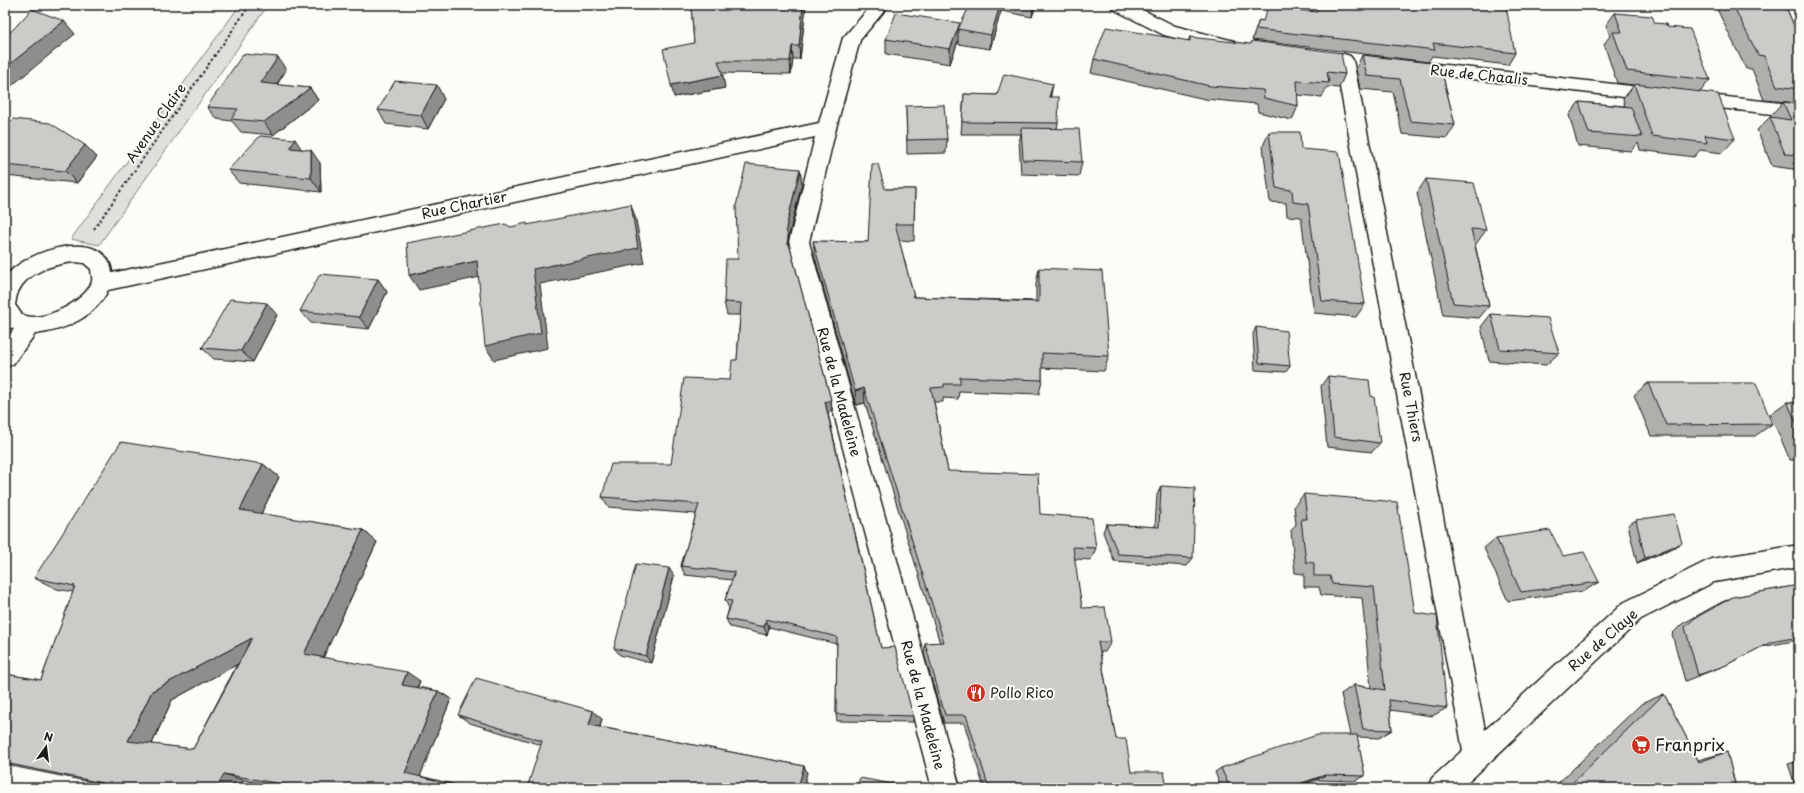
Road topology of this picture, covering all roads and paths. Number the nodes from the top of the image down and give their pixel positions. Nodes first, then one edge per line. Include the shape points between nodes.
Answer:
1 (250, 5) edge
2 (881, 5) edge
3 (1119, 5) edge
4 (1245, 47) edge
5 (1344, 60) edge
6 (1392, 65) edge
7 (1799, 111) edge
8 (827, 128) junction
9 (77, 253) junction
10 (13, 270) edge
11 (102, 283) junction
12 (5, 303) edge
13 (5, 308) edge
14 (29, 325) junction
15 (5, 358) edge
16 (1799, 556) edge
17 (1477, 755) junction
18 (946, 788) edge
19 (1442, 788) edge

1 - 9 path, Avenue Claire
2 - 8 street, Rue de la Madeleine via 852,38
3 - 4 street via 1170,31
5 - 17 street, Rue Thiers
6 - 7 street, Rue de Chaalis
8 - 11 street, Rue Chartier
8 - 18 street, Rue de la Madeleine via 799,242
9 - 10 street via 58,255
9 - 11 street via 90,256 99,263 103,272
10 - 12 street via 12,284
11 - 14 street via 82,309 65,319 46,325
13 - 14 street via 8,316
14 - 15 street
16 - 17 street, Rue de Claye via 1711,572 1632,611
17 - 19 street, Rue de Claye

